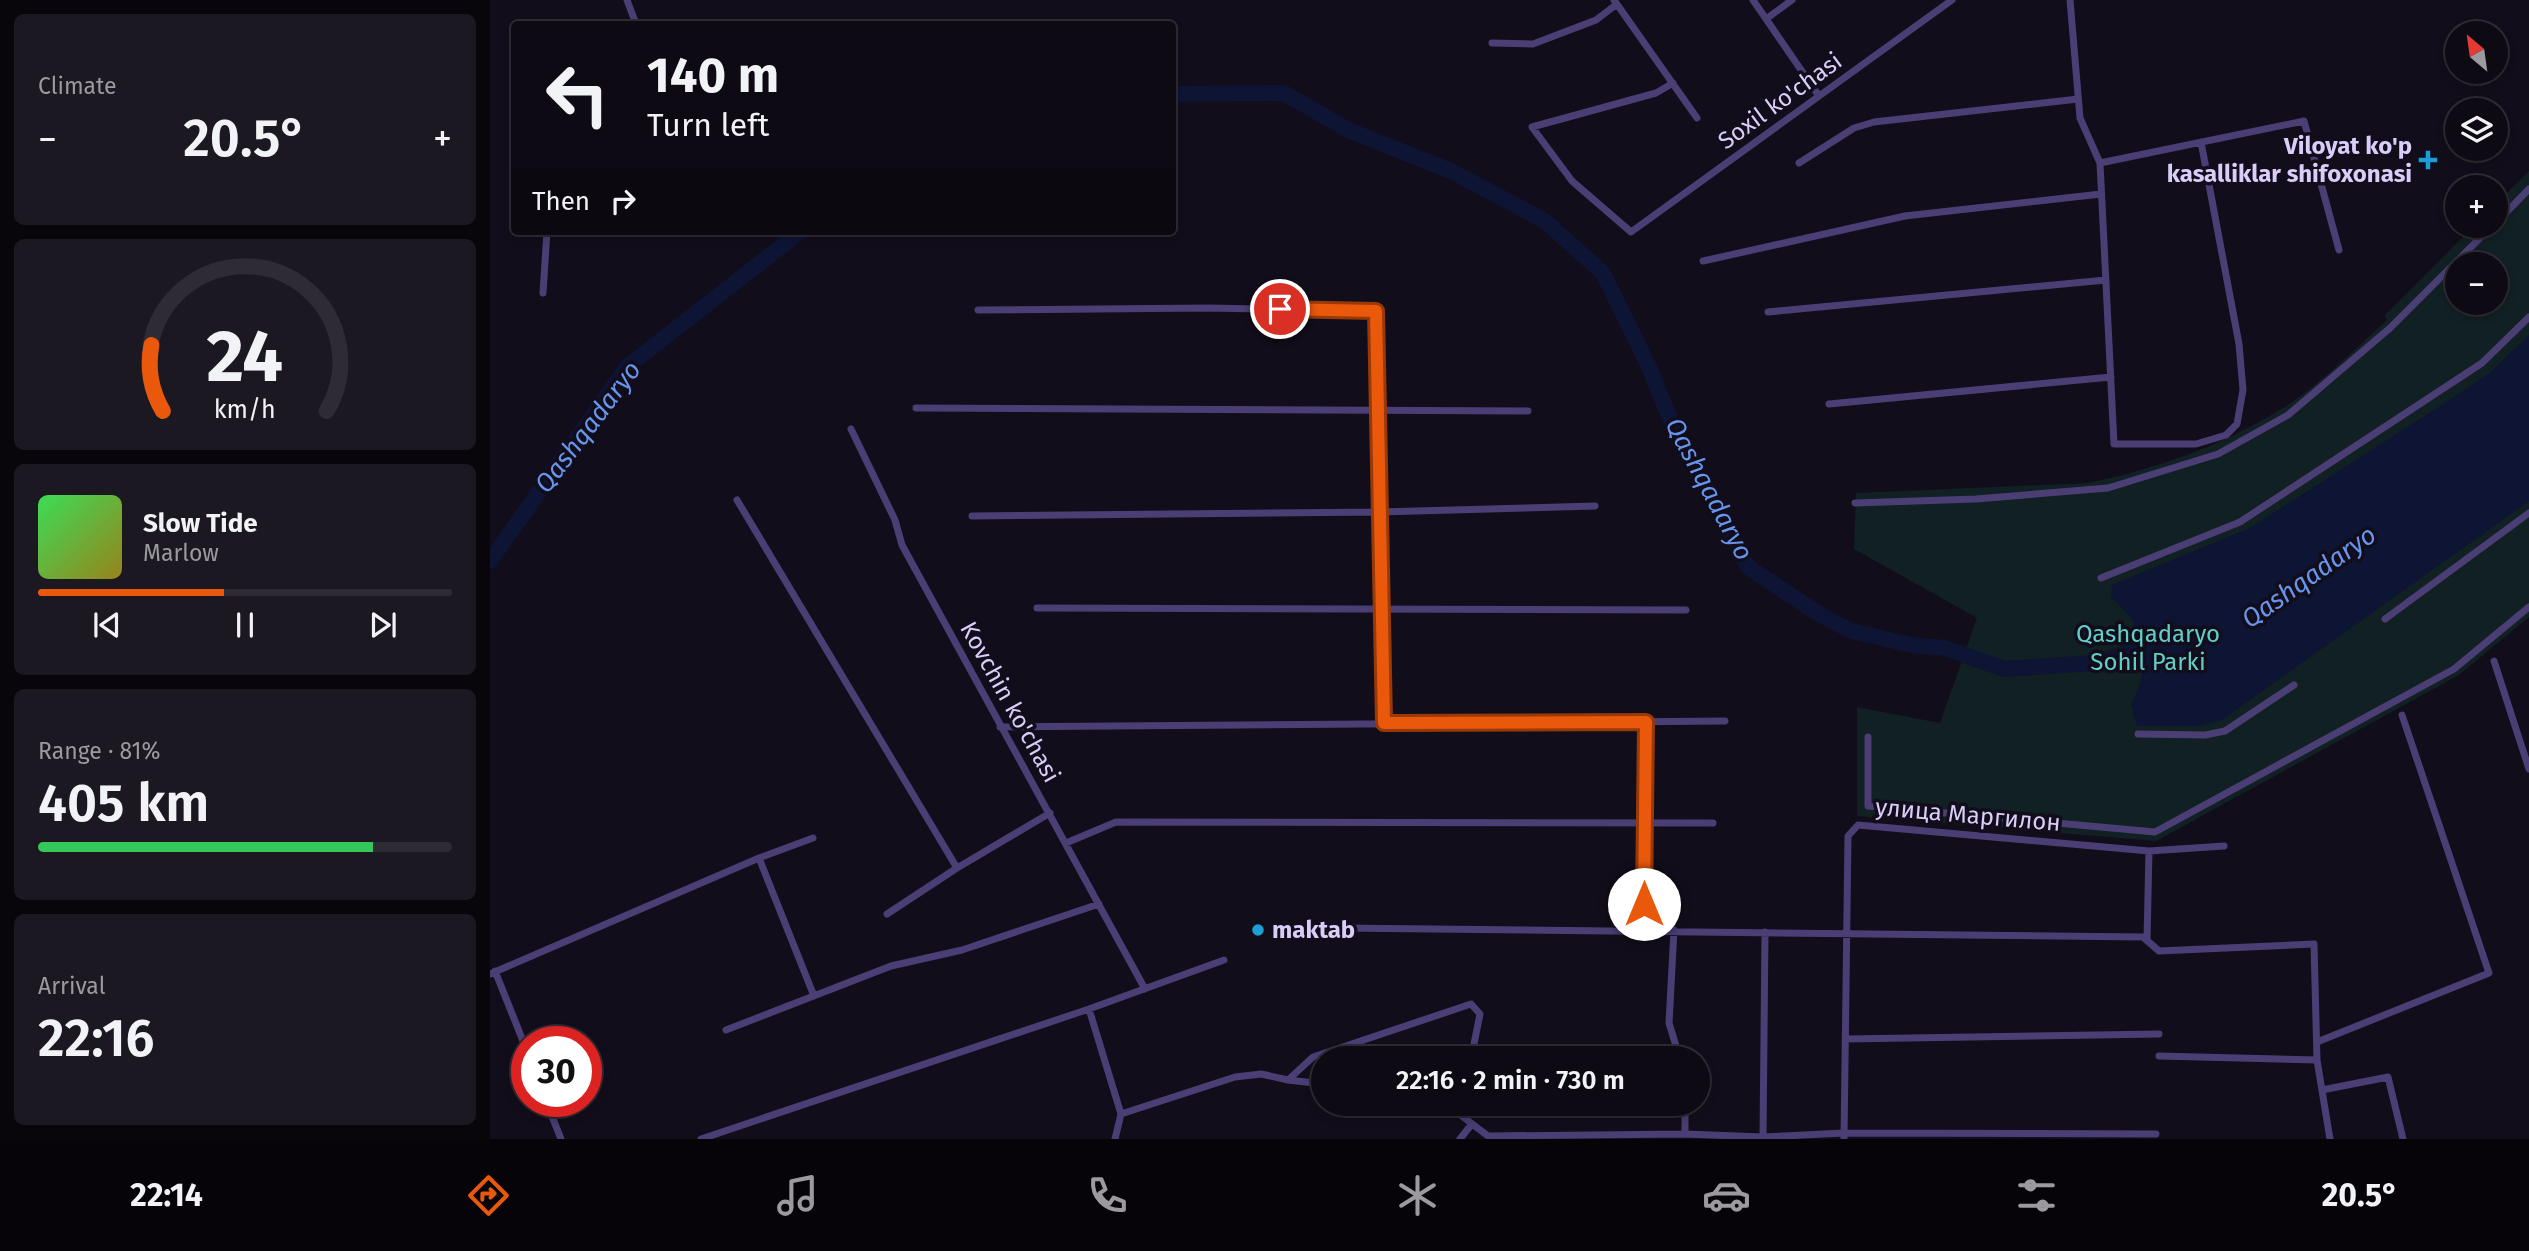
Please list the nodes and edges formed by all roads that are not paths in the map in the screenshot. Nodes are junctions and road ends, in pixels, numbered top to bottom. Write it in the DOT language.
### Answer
graph roads {
  1 [pos="627,0"];
  2 [pos="1753,0"];
  3 [pos="1792,0"];
  4 [pos="1952,0"];
  5 [pos="2070,0"];
  6 [pos="1616,2"];
  7 [pos="1766,19"];
  8 [pos="635,21"];
  9 [pos="1492,43"];
  10 [pos="1673,83"];
  11 [pos="1819,96"];
  12 [pos="2078,99"];
  13 [pos="1697,118"];
  14 [pos="2201,142"];
  15 [pos="1799,163"];
  16 [pos="2100,163"];
  17 [pos="2529,189"];
  18 [pos="2101,194"];
  19 [pos="2508,210"];
  20 [pos="547,235"];
  21 [pos="2480,238"];
  22 [pos="2339,250"];
  23 [pos="1703,261"];
  24 [pos="2106,281"];
  25 [pos="543,293"];
  26 [pos="978,310"];
  27 [pos="1768,312"];
  28 [pos="2529,317"];
  29 [pos="2111,377"];
  30 [pos="1829,404"];
  31 [pos="916,408"];
  32 [pos="1378,410"];
  33 [pos="1528,411"];
  34 [pos="851,429"];
  35 [pos="737,500"];
  36 [pos="1855,503"];
  37 [pos="1595,506"];
  38 [pos="1379,512"];
  39 [pos="2529,513"];
  40 [pos="972,516"];
  41 [pos="2101,578"];
  42 [pos="2529,607"];
  43 [pos="1037,608"];
  44 [pos="1381,610"];
  45 [pos="1686,610"];
  46 [pos="2385,619"];
  47 [pos="2494,661"];
  48 [pos="2294,685"];
  49 [pos="2402,715"];
  50 [pos="1725,721"];
  51 [pos="1646,722"];
  52 [pos="1384,723"];
  53 [pos="1000,727"];
  54 [pos="2138,734"];
  55 [pos="1868,737"];
  56 [pos="2529,769"];
  57 [pos="1050,813"];
  58 [pos="1713,823"];
  59 [pos="1645,825"];
  60 [pos="813,838"];
  61 [pos="1066,843"];
  62 [pos="2224,846"];
  63 [pos="2149,851"];
  64 [pos="759,858"];
  65 [pos="957,867"];
  66 [pos="1099,904"];
  67 [pos="887,914"];
  68 [pos="1339,928"];
  69 [pos="1644,930"];
  70 [pos="1674,930"];
  71 [pos="1765,932"];
  72 [pos="1847,934"];
  73 [pos="2147,940"];
  74 [pos="1224,960"];
  75 [pos="493,972"];
  76 [pos="1145,989"];
  77 [pos="814,996"];
  78 [pos="1089,1009"];
  79 [pos="516,1026"];
  80 [pos="726,1030"];
  81 [pos="2158,1034"];
  82 [pos="1846,1039"];
  83 [pos="2317,1042"];
  84 [pos="1346,1046"];
  85 [pos="1474,1046"];
  86 [pos="1677,1046"];
  87 [pos="2160,1056"];
  88 [pos="1311,1059"];
  89 [pos="2317,1060"];
  90 [pos="1288,1080"];
  91 [pos="1311,1083"];
  92 [pos="2322,1090"];
  93 [pos="1121,1114"];
  94 [pos="1465,1116"];
  95 [pos="1685,1116"];
  96 [pos="552,1117"];
  97 [pos="1471,1125"];
  98 [pos="1685,1134"];
  99 [pos="2156,1134"];
  100 [pos="1844,1136"];
  101 [pos="1962,1136"];
  102 [pos="1763,1138"];
  103 [pos="561,1139"];
  104 [pos="701,1139"];
  105 [pos="1115,1139"];
  106 [pos="1460,1139"];
  107 [pos="2330,1139"];
  108 [pos="2403,1139"];
  1 -- 8 [label="street"];
  2 -- 7 [label="street"];
  3 -- 7 [label="street"];
  4 -- 11 [label="street, Soxil ko'chasi"];
  5 -- 12 [label="street"];
  6 -- 9 [label="street"];
  6 -- 10 [label="street"];
  7 -- 11 [label="street"];
  10 -- 11 [label="street, Soxil ko'chasi"];
  10 -- 13 [label="street"];
  12 -- 15 [label="street"];
  12 -- 16 [label="street"];
  14 -- 16 [label="street"];
  14 -- 22 [label="street"];
  14 -- 29 [label="street"];
  16 -- 18 [label="street"];
  17 -- 19 [label="street"];
  18 -- 23 [label="street"];
  18 -- 24 [label="street"];
  20 -- 25 [label="street"];
  21 -- 36 [label="street"];
  24 -- 27 [label="street"];
  24 -- 29 [label="street"];
  26 -- 32 [label="street"];
  28 -- 41 [label="street"];
  29 -- 30 [label="street"];
  31 -- 32 [label="street"];
  32 -- 33 [label="street"];
  32 -- 38 [label="street"];
  34 -- 53 [label="street, Kovchin ko'chasi"];
  35 -- 65 [label="street"];
  37 -- 38 [label="street"];
  38 -- 40 [label="street"];
  38 -- 44 [label="street"];
  39 -- 46 [label="street"];
  42 -- 55 [label="street"];
  43 -- 44 [label="street"];
  44 -- 45 [label="street"];
  44 -- 52 [label="street"];
  47 -- 56 [label="street"];
  48 -- 54 [label="street"];
  49 -- 83 [label="street"];
  50 -- 51 [label="street"];
  51 -- 52 [label="street"];
  51 -- 59 [label="street"];
  52 -- 53 [label="street"];
  53 -- 57 [label="street, Kovchin ko'chasi"];
  57 -- 61 [label="street, Kovchin ko'chasi"];
  57 -- 65 [label="street"];
  58 -- 59 [label="street"];
  59 -- 61 [label="street"];
  59 -- 69 [label="street"];
  60 -- 64 [label="street"];
  61 -- 66 [label="street, Kovchin ko'chasi"];
  62 -- 63 [label="street, улица Маргилон"];
  63 -- 72 [label="street, улица Маргилон"];
  63 -- 73 [label="street"];
  64 -- 75 [label="street"];
  64 -- 77 [label="street"];
  65 -- 67 [label="street"];
  66 -- 76 [label="street, Kovchin ko'chasi"];
  66 -- 77 [label="street"];
  68 -- 69 [label="street"];
  69 -- 70 [label="street"];
  70 -- 71 [label="street"];
  70 -- 86 [label="street"];
  71 -- 72 [label="street"];
  71 -- 102 [label="street"];
  72 -- 73 [label="street"];
  72 -- 82 [label="street, улица Маргилон"];
  73 -- 83 [label="street"];
  74 -- 76 [label="street"];
  75 -- 79 [label="street"];
  76 -- 78 [label="street"];
  77 -- 80 [label="street"];
  78 -- 93 [label="street"];
  78 -- 104 [label="street"];
  81 -- 82 [label="street"];
  82 -- 100 [label="street, улица Маргилон"];
  83 -- 89 [label="street"];
  84 -- 85 [label="street"];
  87 -- 89 [label="street"];
  88 -- 90 [label="street"];
  89 -- 92 [label="street"];
  90 -- 91 [label="street"];
  90 -- 93 [label="street"];
  92 -- 107 [label="street"];
  92 -- 108 [label="street"];
  93 -- 105 [label="street"];
  94 -- 97 [label="street"];
  95 -- 98 [label="street"];
  96 -- 103 [label="street"];
  97 -- 98 [label="street"];
  97 -- 106 [label="street"];
  98 -- 102 [label="street"];
  99 -- 101 [label="street"];
  100 -- 101 [label="street"];
  100 -- 102 [label="street"];
}
